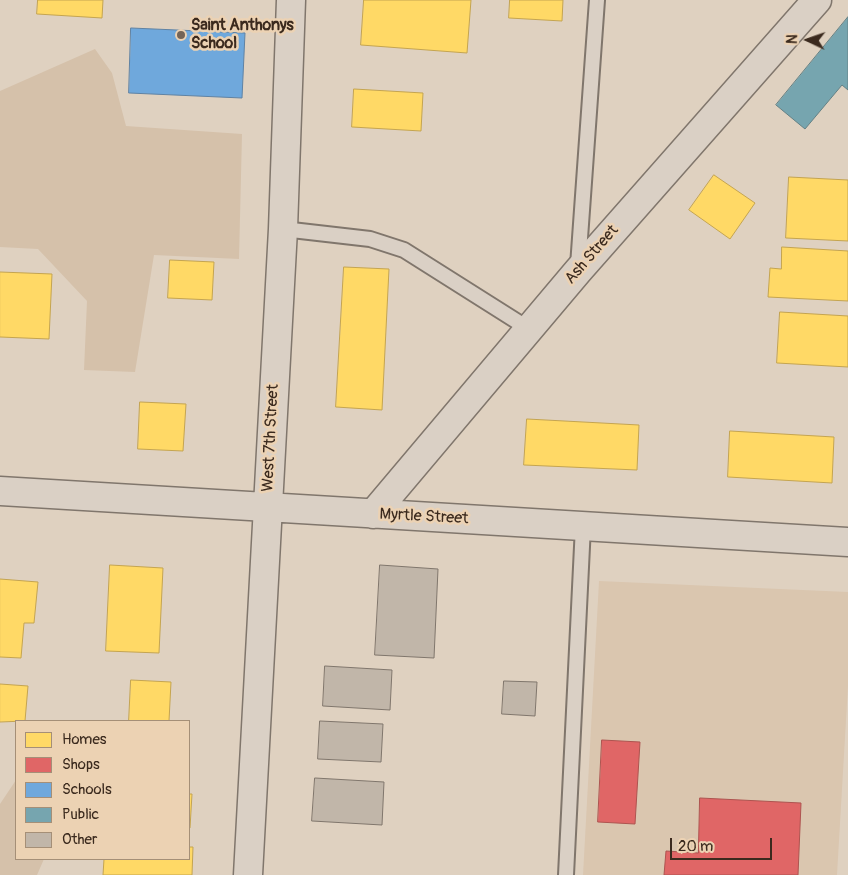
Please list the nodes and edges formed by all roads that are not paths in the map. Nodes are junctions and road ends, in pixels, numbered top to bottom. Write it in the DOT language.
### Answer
graph roads {
  1 [pos="291,0"];
  2 [pos="597,0"];
  3 [pos="816,0"];
  4 [pos="283,229"];
  5 [pos="578,271"];
  6 [pos="529,329"];
  7 [pos="0,491"];
  8 [pos="267,508"];
  9 [pos="372,514"];
  10 [pos="583,526"];
  11 [pos="848,542"];
  12 [pos="248,875"];
  13 [pos="566,875"];
  1 -- 4 [label="street, West 7th Street"];
  2 -- 5 [label="lane"];
  3 -- 5 [label="street, Ash Street"];
  4 -- 6 [label="lane"];
  4 -- 8 [label="street, West 7th Street"];
  5 -- 6 [label="street, Ash Street"];
  6 -- 9 [label="street, Ash Street"];
  7 -- 8 [label="street, Myrtle Street"];
  8 -- 9 [label="street, Myrtle Street"];
  8 -- 12 [label="street, West 7th Street"];
  9 -- 10 [label="street, Myrtle Street"];
  10 -- 11 [label="street, Myrtle Street"];
  10 -- 13 [label="lane"];
}
